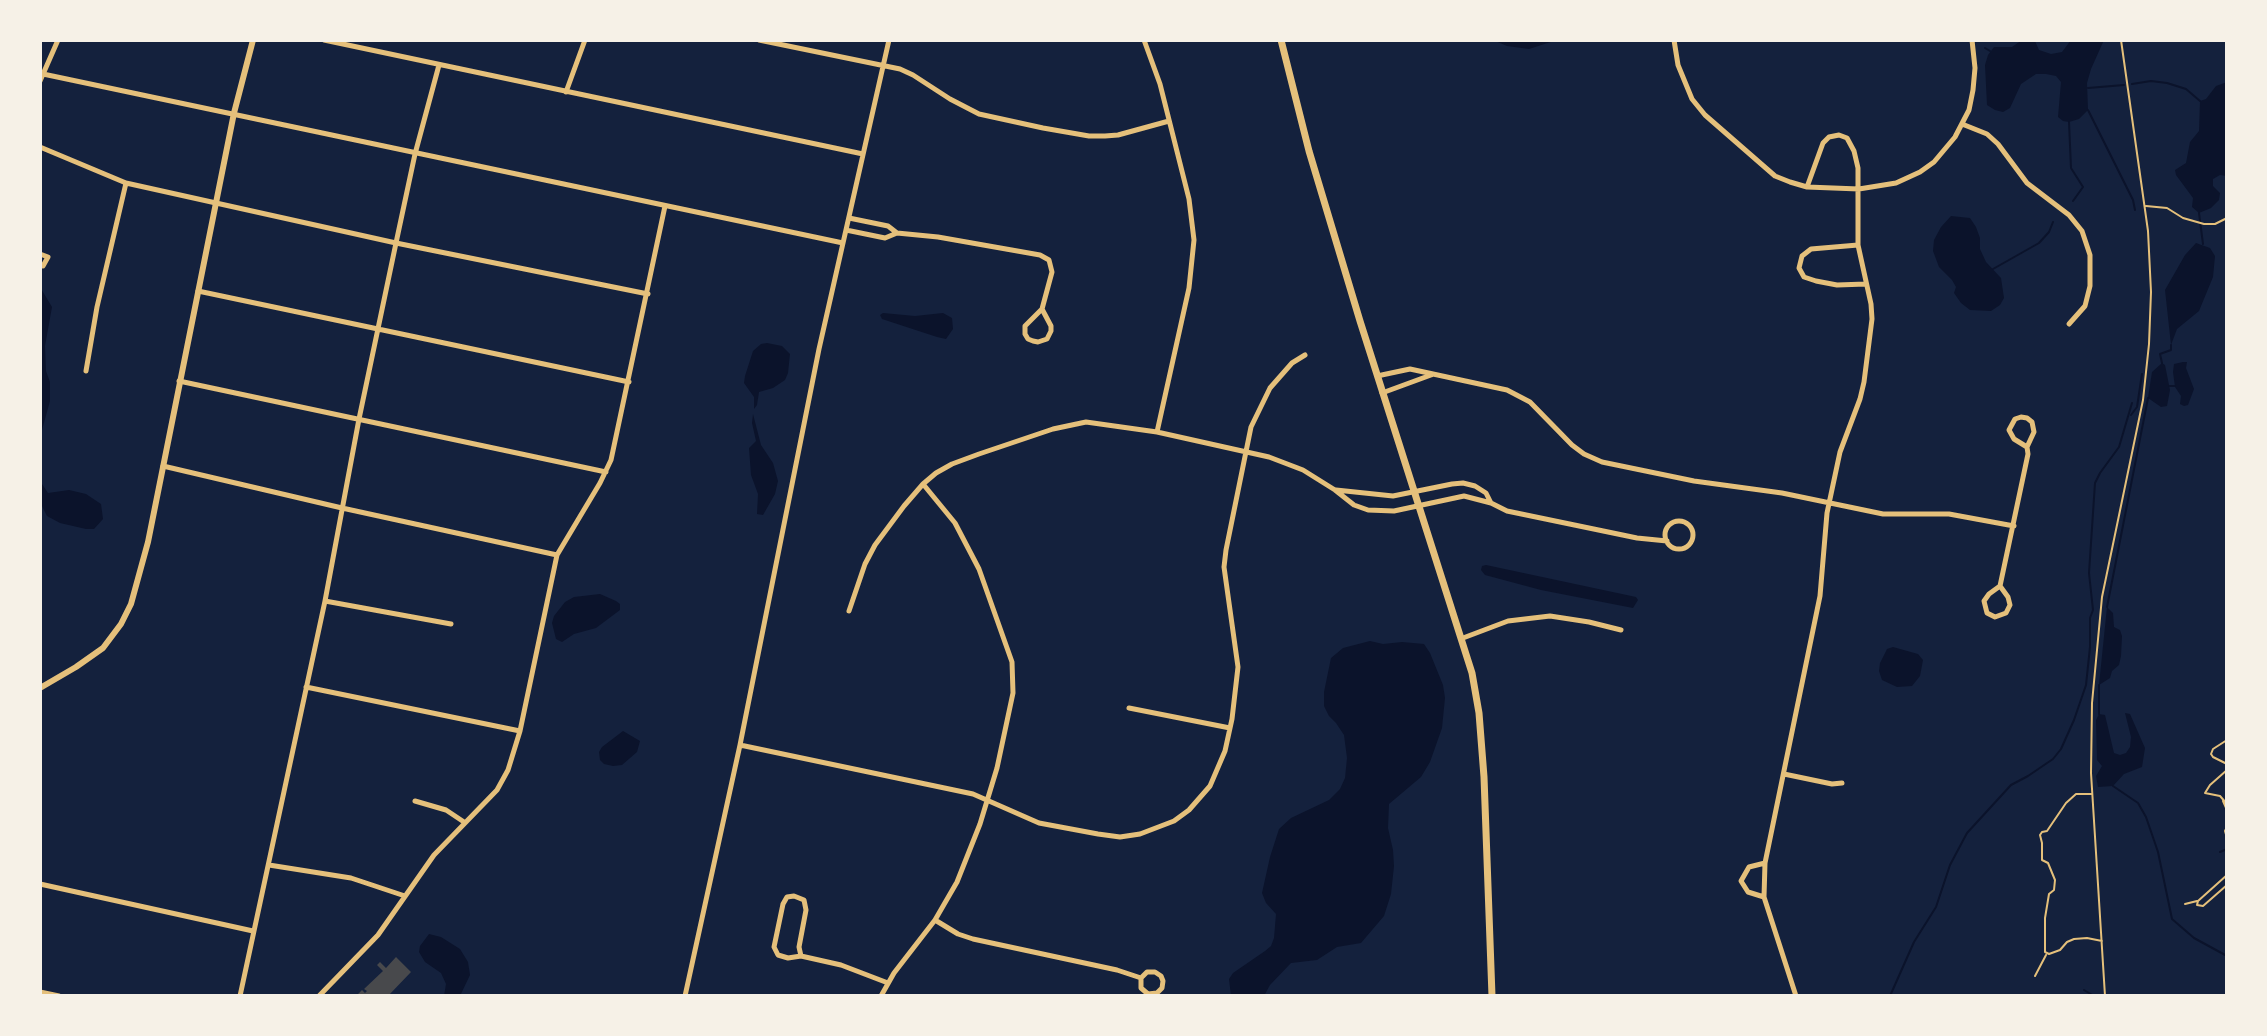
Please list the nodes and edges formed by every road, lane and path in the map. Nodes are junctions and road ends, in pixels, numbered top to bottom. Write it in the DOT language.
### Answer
graph roads {
  1 [pos="58,40"];
  2 [pos="253,40"];
  3 [pos="324,40"];
  4 [pos="585,40"];
  5 [pos="759,40"];
  6 [pos="889,40"];
  7 [pos="1144,40"];
  8 [pos="1281,40"];
  9 [pos="1674,40"];
  10 [pos="1972,40"];
  11 [pos="2121,40"];
  12 [pos="439,65"];
  13 [pos="883,66"];
  14 [pos="43,74"];
  15 [pos="40,81"];
  16 [pos="566,92"];
  17 [pos="234,113"];
  18 [pos="1169,121"];
  19 [pos="1962,124"];
  20 [pos="40,147"];
  21 [pos="415,154"];
  22 [pos="864,154"];
  23 [pos="126,183"];
  24 [pos="1807,187"];
  25 [pos="1859,189"];
  26 [pos="216,202"];
  27 [pos="665,206"];
  28 [pos="2145,207"];
  29 [pos="849,218"];
  30 [pos="2227,218"];
  31 [pos="846,230"];
  32 [pos="897,233"];
  33 [pos="396,243"];
  34 [pos="843,243"];
  35 [pos="1858,245"];
  36 [pos="40,254"];
  37 [pos="43,266"];
  38 [pos="1866,284"];
  39 [pos="198,291"];
  40 [pos="648,294"];
  41 [pos="1042,309"];
  42 [pos="2069,324"];
  43 [pos="378,330"];
  44 [pos="1305,355"];
  45 [pos="86,371"];
  46 [pos="1432,375"];
  47 [pos="1377,376"];
  48 [pos="179,381"];
  49 [pos="629,382"];
  50 [pos="1382,393"];
  51 [pos="359,419"];
  52 [pos="1157,432"];
  53 [pos="2027,447"];
  54 [pos="1245,452"];
  55 [pos="162,465"];
  56 [pos="606,472"];
  57 [pos="923,484"];
  58 [pos="1335,490"];
  59 [pos="1415,492"];
  60 [pos="1491,503"];
  61 [pos="1829,503"];
  62 [pos="1420,506"];
  63 [pos="342,508"];
  64 [pos="2014,526"];
  65 [pos="1667,541"];
  66 [pos="557,555"];
  67 [pos="2000,586"];
  68 [pos="325,601"];
  69 [pos="849,611"];
  70 [pos="451,624"];
  71 [pos="1621,630"];
  72 [pos="1463,638"];
  73 [pos="306,687"];
  74 [pos="40,688"];
  75 [pos="1129,708"];
  76 [pos="1230,728"];
  77 [pos="520,731"];
  78 [pos="2227,740"];
  79 [pos="740,745"];
  80 [pos="2227,764"];
  81 [pos="2227,770"];
  82 [pos="1784,774"];
  83 [pos="1842,783"];
  84 [pos="2092,794"];
  85 [pos="987,800"];
  86 [pos="2223,800"];
  87 [pos="415,801"];
  88 [pos="2227,804"];
  89 [pos="2227,810"];
  90 [pos="464,822"];
  91 [pos="2227,827"];
  92 [pos="2227,838"];
  93 [pos="1765,863"];
  94 [pos="269,865"];
  95 [pos="2227,875"];
  96 [pos="40,884"];
  97 [pos="2227,885"];
  98 [pos="405,896"];
  99 [pos="1764,897"];
  100 [pos="2198,901"];
  101 [pos="2185,904"];
  102 [pos="935,920"];
  103 [pos="253,931"];
  104 [pos="2102,941"];
  105 [pos="2046,954"];
  106 [pos="801,956"];
  107 [pos="2035,976"];
  108 [pos="1141,978"];
  109 [pos="888,983"];
  110 [pos="40,992"];
  111 [pos="2104,995"];
  112 [pos="59,996"];
  113 [pos="240,996"];
  114 [pos="319,996"];
  115 [pos="685,996"];
  116 [pos="881,996"];
  117 [pos="1492,996"];
  118 [pos="1796,996"];
  1 -- 14 [label="street"];
  2 -- 17 [label="street"];
  3 -- 12 [label="street"];
  4 -- 16 [label="street"];
  5 -- 13 [label="street"];
  6 -- 13 [label="street"];
  7 -- 18 [label="street"];
  8 -- 47 [label="main road"];
  9 -- 24 [label="street"];
  10 -- 19 [label="street"];
  11 -- 28 [label="path"];
  12 -- 16 [label="street"];
  12 -- 21 [label="street"];
  13 -- 18 [label="street"];
  13 -- 22 [label="street"];
  14 -- 15 [label="street"];
  14 -- 17 [label="street"];
  16 -- 22 [label="street"];
  17 -- 21 [label="street"];
  17 -- 26 [label="street"];
  18 -- 52 [label="street"];
  19 -- 25 [label="street"];
  19 -- 42 [label="street"];
  20 -- 23 [label="street"];
  21 -- 27 [label="street"];
  21 -- 33 [label="street"];
  22 -- 29 [label="street"];
  23 -- 26 [label="street"];
  23 -- 45 [label="street"];
  24 -- 25 [label="street"];
  24 -- 25 [label="street"];
  25 -- 35 [label="street"];
  26 -- 33 [label="street"];
  26 -- 39 [label="street"];
  27 -- 34 [label="street"];
  27 -- 40 [label="street"];
  28 -- 30 [label="path"];
  28 -- 84 [label="path"];
  29 -- 31 [label="street"];
  29 -- 32 [label="street"];
  31 -- 32 [label="street"];
  31 -- 34 [label="street"];
  32 -- 41 [label="street"];
  33 -- 40 [label="street"];
  33 -- 43 [label="street"];
  34 -- 79 [label="street"];
  35 -- 38 [label="street"];
  35 -- 38 [label="street"];
  36 -- 37 [label="street"];
  38 -- 61 [label="street"];
  39 -- 43 [label="street"];
  39 -- 48 [label="street"];
  40 -- 49 [label="street"];
  41 -- 41 [label="street"];
  43 -- 49 [label="street"];
  43 -- 51 [label="street"];
  44 -- 54 [label="street"];
  46 -- 47 [label="street"];
  46 -- 50 [label="street"];
  46 -- 61 [label="street"];
  47 -- 50 [label="main road"];
  48 -- 51 [label="street"];
  48 -- 55 [label="street"];
  49 -- 56 [label="street"];
  50 -- 59 [label="main road"];
  51 -- 56 [label="street"];
  51 -- 63 [label="street"];
  52 -- 54 [label="street"];
  52 -- 57 [label="street"];
  53 -- 53 [label="street"];
  53 -- 64 [label="street"];
  54 -- 58 [label="street"];
  54 -- 76 [label="street"];
  55 -- 63 [label="street"];
  55 -- 74 [label="street"];
  56 -- 66 [label="street"];
  57 -- 69 [label="street"];
  57 -- 85 [label="street"];
  58 -- 59 [label="street"];
  58 -- 62 [label="street"];
  59 -- 60 [label="street"];
  59 -- 62 [label="main road"];
  60 -- 62 [label="street"];
  60 -- 65 [label="street"];
  61 -- 64 [label="street"];
  61 -- 82 [label="street"];
  62 -- 72 [label="main road"];
  63 -- 66 [label="street"];
  63 -- 68 [label="street"];
  64 -- 67 [label="street"];
  65 -- 65 [label="street"];
  66 -- 77 [label="street"];
  67 -- 67 [label="street"];
  68 -- 70 [label="street"];
  68 -- 73 [label="street"];
  71 -- 72 [label="street"];
  72 -- 117 [label="main road"];
  73 -- 77 [label="street"];
  73 -- 94 [label="street"];
  75 -- 76 [label="street"];
  76 -- 85 [label="street"];
  77 -- 90 [label="street"];
  78 -- 80 [label="path"];
  79 -- 85 [label="street"];
  79 -- 115 [label="street"];
  81 -- 86 [label="path"];
  82 -- 83 [label="street"];
  82 -- 93 [label="street"];
  84 -- 104 [label="path"];
  84 -- 105 [label="path"];
  85 -- 102 [label="street"];
  86 -- 88 [label="path"];
  86 -- 89 [label="path"];
  87 -- 90 [label="street"];
  90 -- 98 [label="street"];
  91 -- 92 [label="path"];
  93 -- 99 [label="street"];
  93 -- 99 [label="street"];
  94 -- 98 [label="street"];
  94 -- 103 [label="street"];
  95 -- 100 [label="path"];
  96 -- 103 [label="street"];
  97 -- 100 [label="path"];
  98 -- 114 [label="street"];
  99 -- 118 [label="street"];
  100 -- 101 [label="path"];
  102 -- 108 [label="street"];
  102 -- 109 [label="street"];
  103 -- 113 [label="street"];
  104 -- 105 [label="path"];
  104 -- 111 [label="path"];
  105 -- 107 [label="path"];
  106 -- 106 [label="street"];
  106 -- 109 [label="street"];
  108 -- 108 [label="street"];
  109 -- 116 [label="street"];
  110 -- 112 [label="street"];
}
